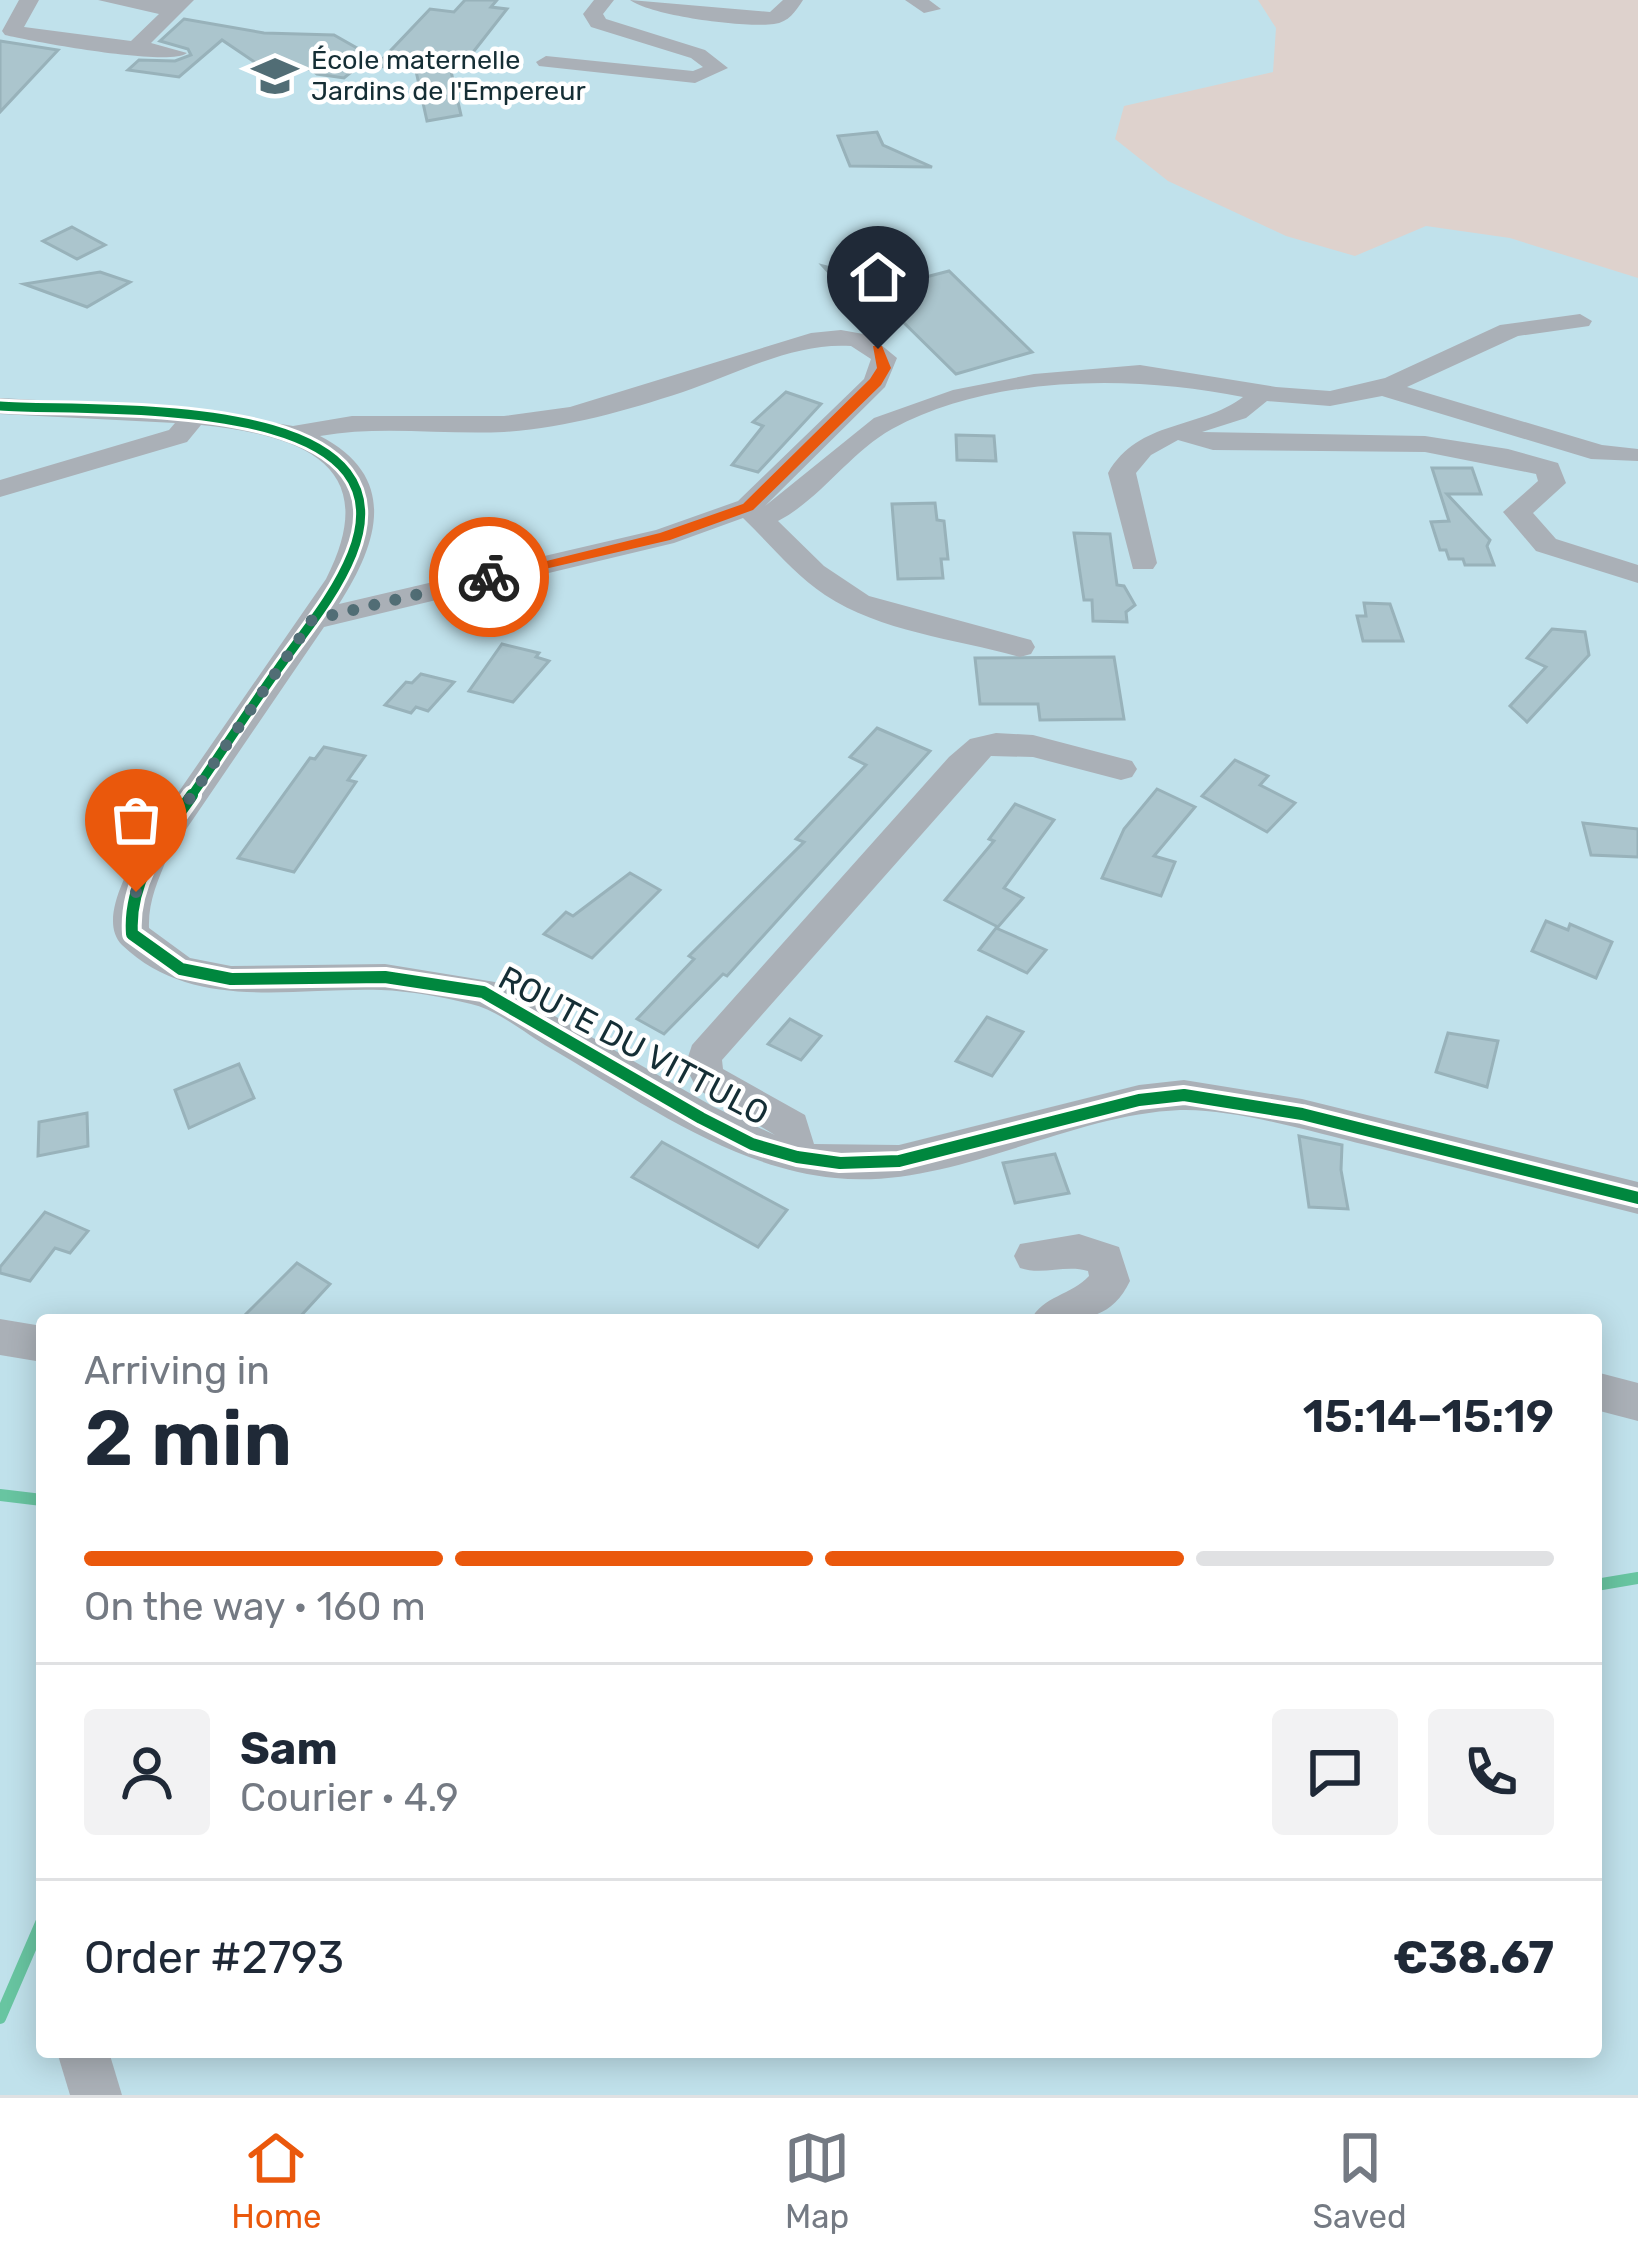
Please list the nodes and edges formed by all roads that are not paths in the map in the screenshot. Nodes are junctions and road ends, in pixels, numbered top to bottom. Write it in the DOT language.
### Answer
graph roads {
  1 [pos="29,0"];
  2 [pos="108,0"];
  3 [pos="604,0"];
  4 [pos="640,0"];
  5 [pos="794,0"];
  6 [pos="178,5"];
  7 [pos="134,49"];
  8 [pos="177,53"];
  9 [pos="546,62"];
  10 [pos="1580,321"];
  11 [pos="1382,388"];
  12 [pos="1260,393"];
  13 [pos="0,406"];
  14 [pos="193,418"];
  15 [pos="1188,428"];
  16 [pos="294,434"];
  17 [pos="1629,455"];
  18 [pos="0,488"];
  19 [pos="754,513"];
  20 [pos="1143,563"];
  21 [pos="1638,574"];
  22 [pos="312,620"];
  23 [pos="1020,647"];
  24 [pos="1121,769"];
  25 [pos="797,1156"];
  26 [pos="1638,1198"];
  27 [pos="1034,1256"];
  28 [pos="1063,1314"];
  29 [pos="0,1337"];
  30 [pos="36,1343"];
  31 [pos="1602,1393"];
  32 [pos="1638,1402"];
  33 [pos="85,2058"];
  34 [pos="96,2095"];
  1 -- 7 [label="street"];
  2 -- 6 [label="street"];
  3 -- 9 [label="street"];
  4 -- 5 [label="street"];
  6 -- 7 [label="street"];
  7 -- 8 [label="street"];
  10 -- 11 [label="street"];
  11 -- 12 [label="street"];
  11 -- 17 [label="street"];
  12 -- 15 [label="street"];
  12 -- 19 [label="street"];
  13 -- 14 [label="street, ROUTE DU VITTULO"];
  14 -- 16 [label="street, ROUTE DU VITTULO"];
  14 -- 18 [label="street"];
  15 -- 20 [label="street"];
  15 -- 21 [label="street"];
  16 -- 19 [label="street"];
  16 -- 22 [label="street, ROUTE DU VITTULO"];
  19 -- 22 [label="street"];
  19 -- 23 [label="street"];
  22 -- 25 [label="street, ROUTE DU VITTULO"];
  24 -- 25 [label="street"];
  25 -- 26 [label="street, ROUTE DU VITTULO"];
  27 -- 28 [label="street"];
  29 -- 30 [label="street"];
  31 -- 32 [label="street"];
  33 -- 34 [label="street"];
}
